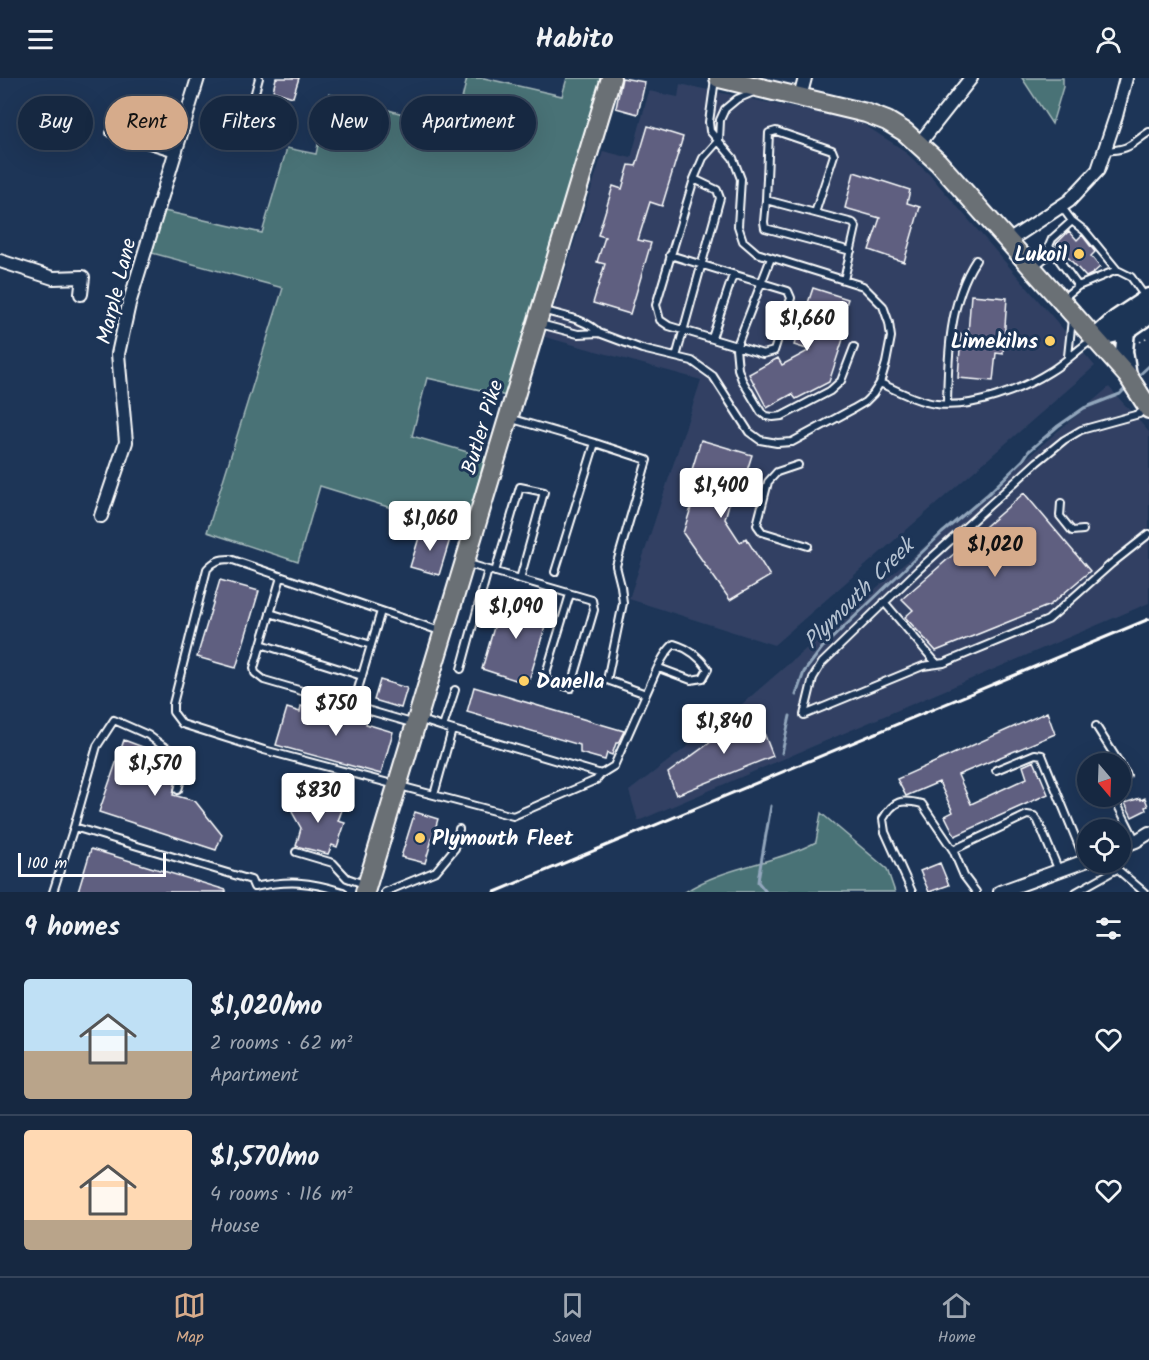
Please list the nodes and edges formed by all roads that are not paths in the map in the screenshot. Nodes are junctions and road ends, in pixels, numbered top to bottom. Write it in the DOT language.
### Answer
graph roads {
  1 [pos="198,78"];
  2 [pos="259,78"];
  3 [pos="611,78"];
  4 [pos="717,78"];
  5 [pos="805,78"];
  6 [pos="971,78"];
  7 [pos="1126,78"];
  8 [pos="761,88"];
  9 [pos="254,96"];
  10 [pos="800,97"];
  11 [pos="1149,132"];
  12 [pos="719,140"];
  13 [pos="920,144"];
  14 [pos="165,150"];
  15 [pos="1105,151"];
  16 [pos="175,153"];
  17 [pos="694,179"];
  18 [pos="766,200"];
  19 [pos="1061,206"];
  20 [pos="815,213"];
  21 [pos="1072,221"];
  22 [pos="1007,242"];
  23 [pos="851,251"];
  24 [pos="1052,252"];
  25 [pos="670,255"];
  26 [pos="771,258"];
  27 [pos="976,260"];
  28 [pos="0,261"];
  29 [pos="701,265"];
  30 [pos="1032,269"];
  31 [pos="1117,270"];
  32 [pos="733,274"];
  33 [pos="844,280"];
  34 [pos="762,284"];
  35 [pos="1078,286"];
  36 [pos="81,294"];
  37 [pos="1148,304"];
  38 [pos="1067,307"];
  39 [pos="539,317"];
  40 [pos="683,330"];
  41 [pos="599,333"];
  42 [pos="1130,337"];
  43 [pos="712,338"];
  44 [pos="1095,338"];
  45 [pos="736,348"];
  46 [pos="854,348"];
  47 [pos="676,357"];
  48 [pos="1068,357"];
  49 [pos="880,383"];
  50 [pos="1142,394"];
  51 [pos="947,404"];
  52 [pos="508,418"];
  53 [pos="595,443"];
  54 [pos="798,465"];
  55 [pos="1061,503"];
  56 [pos="101,516"];
  57 [pos="1083,530"];
  58 [pos="1149,534"];
  59 [pos="808,546"];
  60 [pos="465,563"];
  61 [pos="492,571"];
  62 [pos="555,572"];
  63 [pos="281,577"];
  64 [pos="520,579"];
  65 [pos="570,594"];
  66 [pos="884,602"];
  67 [pos="381,611"];
  68 [pos="270,613"];
  69 [pos="444,632"];
  70 [pos="261,644"];
  71 [pos="371,645"];
  72 [pos="937,664"];
  73 [pos="659,668"];
  74 [pos="461,669"];
  75 [pos="362,676"];
  76 [pos="455,690"];
  77 [pos="646,694"];
  78 [pos="353,706"];
  79 [pos="417,721"];
  80 [pos="1096,726"];
  81 [pos="443,727"];
  82 [pos="452,730"];
  83 [pos="1113,753"];
  84 [pos="996,770"];
  85 [pos="601,774"];
  86 [pos="397,785"];
  87 [pos="178,790"];
  88 [pos="434,795"];
  89 [pos="1119,807"];
  90 [pos="74,827"];
  91 [pos="459,829"];
  92 [pos="1149,833"];
  93 [pos="1077,839"];
  94 [pos="1136,841"];
  95 [pos="1131,843"];
  96 [pos="953,850"];
  97 [pos="296,852"];
  98 [pos="1077,864"];
  99 [pos="1059,871"];
  100 [pos="1105,873"];
  101 [pos="1124,873"];
  102 [pos="1149,887"];
  103 [pos="366,889"];
  104 [pos="254,890"];
  105 [pos="54,892"];
  106 [pos="343,892"];
  107 [pos="384,892"];
  108 [pos="912,892"];
  109 [pos="976,892"];
  110 [pos="1000,892"];
  111 [pos="1076,892"];
  112 [pos="1144,892"];
  1 -- 16 [label="street, Marple Lane"];
  2 -- 9 [label="lane"];
  3 -- 39 [label="main road, Butler Pike"];
  4 -- 8 [label="main road"];
  4 -- 12 [label="lane"];
  5 -- 10 [label="street"];
  6 -- 13 [label="street"];
  7 -- 15 [label="street"];
  8 -- 10 [label="main road"];
  8 -- 12 [label="lane"];
  10 -- 13 [label="main road"];
  11 -- 15 [label="lane"];
  12 -- 17 [label="lane"];
  12 -- 26 [label="lane"];
  13 -- 22 [label="main road"];
  14 -- 16 [label="lane"];
  15 -- 19 [label="street"];
  16 -- 56 [label="street, Marple Lane"];
  17 -- 25 [label="lane"];
  17 -- 29 [label="lane"];
  18 -- 20 [label="lane"];
  18 -- 20 [label="lane"];
  18 -- 23 [label="lane"];
  19 -- 21 [label="lane"];
  19 -- 22 [label="street"];
  20 -- 23 [label="lane"];
  21 -- 24 [label="lane"];
  21 -- 31 [label="lane"];
  22 -- 30 [label="main road"];
  23 -- 33 [label="lane"];
  24 -- 30 [label="lane"];
  24 -- 35 [label="lane"];
  25 -- 29 [label="lane"];
  25 -- 40 [label="lane"];
  26 -- 33 [label="lane"];
  26 -- 34 [label="lane"];
  27 -- 51 [label="lane"];
  28 -- 36 [label="street"];
  29 -- 32 [label="lane"];
  29 -- 40 [label="lane"];
  30 -- 38 [label="main road"];
  31 -- 35 [label="lane"];
  31 -- 37 [label="lane"];
  32 -- 34 [label="lane"];
  32 -- 43 [label="lane"];
  33 -- 49 [label="lane"];
  34 -- 45 [label="lane"];
  34 -- 45 [label="lane"];
  35 -- 38 [label="lane"];
  37 -- 42 [label="main road"];
  37 -- 44 [label="main road"];
  38 -- 44 [label="main road"];
  38 -- 48 [label="lane"];
  39 -- 41 [label="lane"];
  39 -- 41 [label="lane"];
  39 -- 52 [label="main road, Butler Pike"];
  40 -- 43 [label="lane"];
  40 -- 47 [label="lane"];
  41 -- 47 [label="lane"];
  42 -- 44 [label="main road"];
  42 -- 50 [label="main road"];
  43 -- 45 [label="lane"];
  44 -- 48 [label="lane"];
  44 -- 50 [label="main road"];
  45 -- 46 [label="lane"];
  47 -- 49 [label="lane"];
  48 -- 51 [label="lane"];
  49 -- 51 [label="lane"];
  50 -- 66 [label="lane"];
  52 -- 53 [label="lane"];
  52 -- 60 [label="main road, Butler Pike"];
  53 -- 62 [label="lane"];
  53 -- 77 [label="lane"];
  54 -- 59 [label="lane"];
  55 -- 57 [label="lane"];
  58 -- 72 [label="lane"];
  60 -- 61 [label="lane"];
  60 -- 69 [label="main road, Butler Pike"];
  61 -- 64 [label="lane"];
  61 -- 64 [label="lane"];
  61 -- 74 [label="lane"];
  63 -- 67 [label="lane"];
  63 -- 68 [label="lane"];
  63 -- 86 [label="lane"];
  64 -- 65 [label="lane"];
  65 -- 65 [label="lane"];
  66 -- 72 [label="lane"];
  66 -- 72 [label="lane"];
  67 -- 69 [label="lane"];
  67 -- 71 [label="lane"];
  68 -- 70 [label="lane"];
  68 -- 71 [label="lane"];
  69 -- 79 [label="main road, Butler Pike"];
  70 -- 75 [label="lane"];
  70 -- 78 [label="lane"];
  71 -- 75 [label="lane"];
  73 -- 73 [label="lane"];
  73 -- 77 [label="lane"];
  75 -- 78 [label="lane"];
  76 -- 81 [label="lane"];
  77 -- 85 [label="lane"];
  78 -- 79 [label="lane"];
  79 -- 81 [label="lane"];
  79 -- 86 [label="main road, Butler Pike"];
  80 -- 83 [label="lane"];
  81 -- 82 [label="lane"];
  82 -- 85 [label="lane"];
  82 -- 88 [label="lane"];
  84 -- 93 [label="lane"];
  85 -- 88 [label="lane"];
  86 -- 88 [label="lane"];
  86 -- 103 [label="main road, Butler Pike"];
  87 -- 90 [label="lane"];
  89 -- 94 [label="lane"];
  90 -- 104 [label="lane"];
  90 -- 105 [label="lane"];
  91 -- 107 [label="lane"];
  92 -- 94 [label="street"];
  94 -- 95 [label="street"];
  96 -- 99 [label="lane"];
  96 -- 108 [label="lane"];
  96 -- 109 [label="lane"];
  97 -- 103 [label="lane"];
  98 -- 99 [label="street"];
  99 -- 110 [label="street"];
  100 -- 111 [label="lane"];
  101 -- 112 [label="lane"];
  102 -- 112 [label="lane"];
  104 -- 106 [label="lane"];
}
